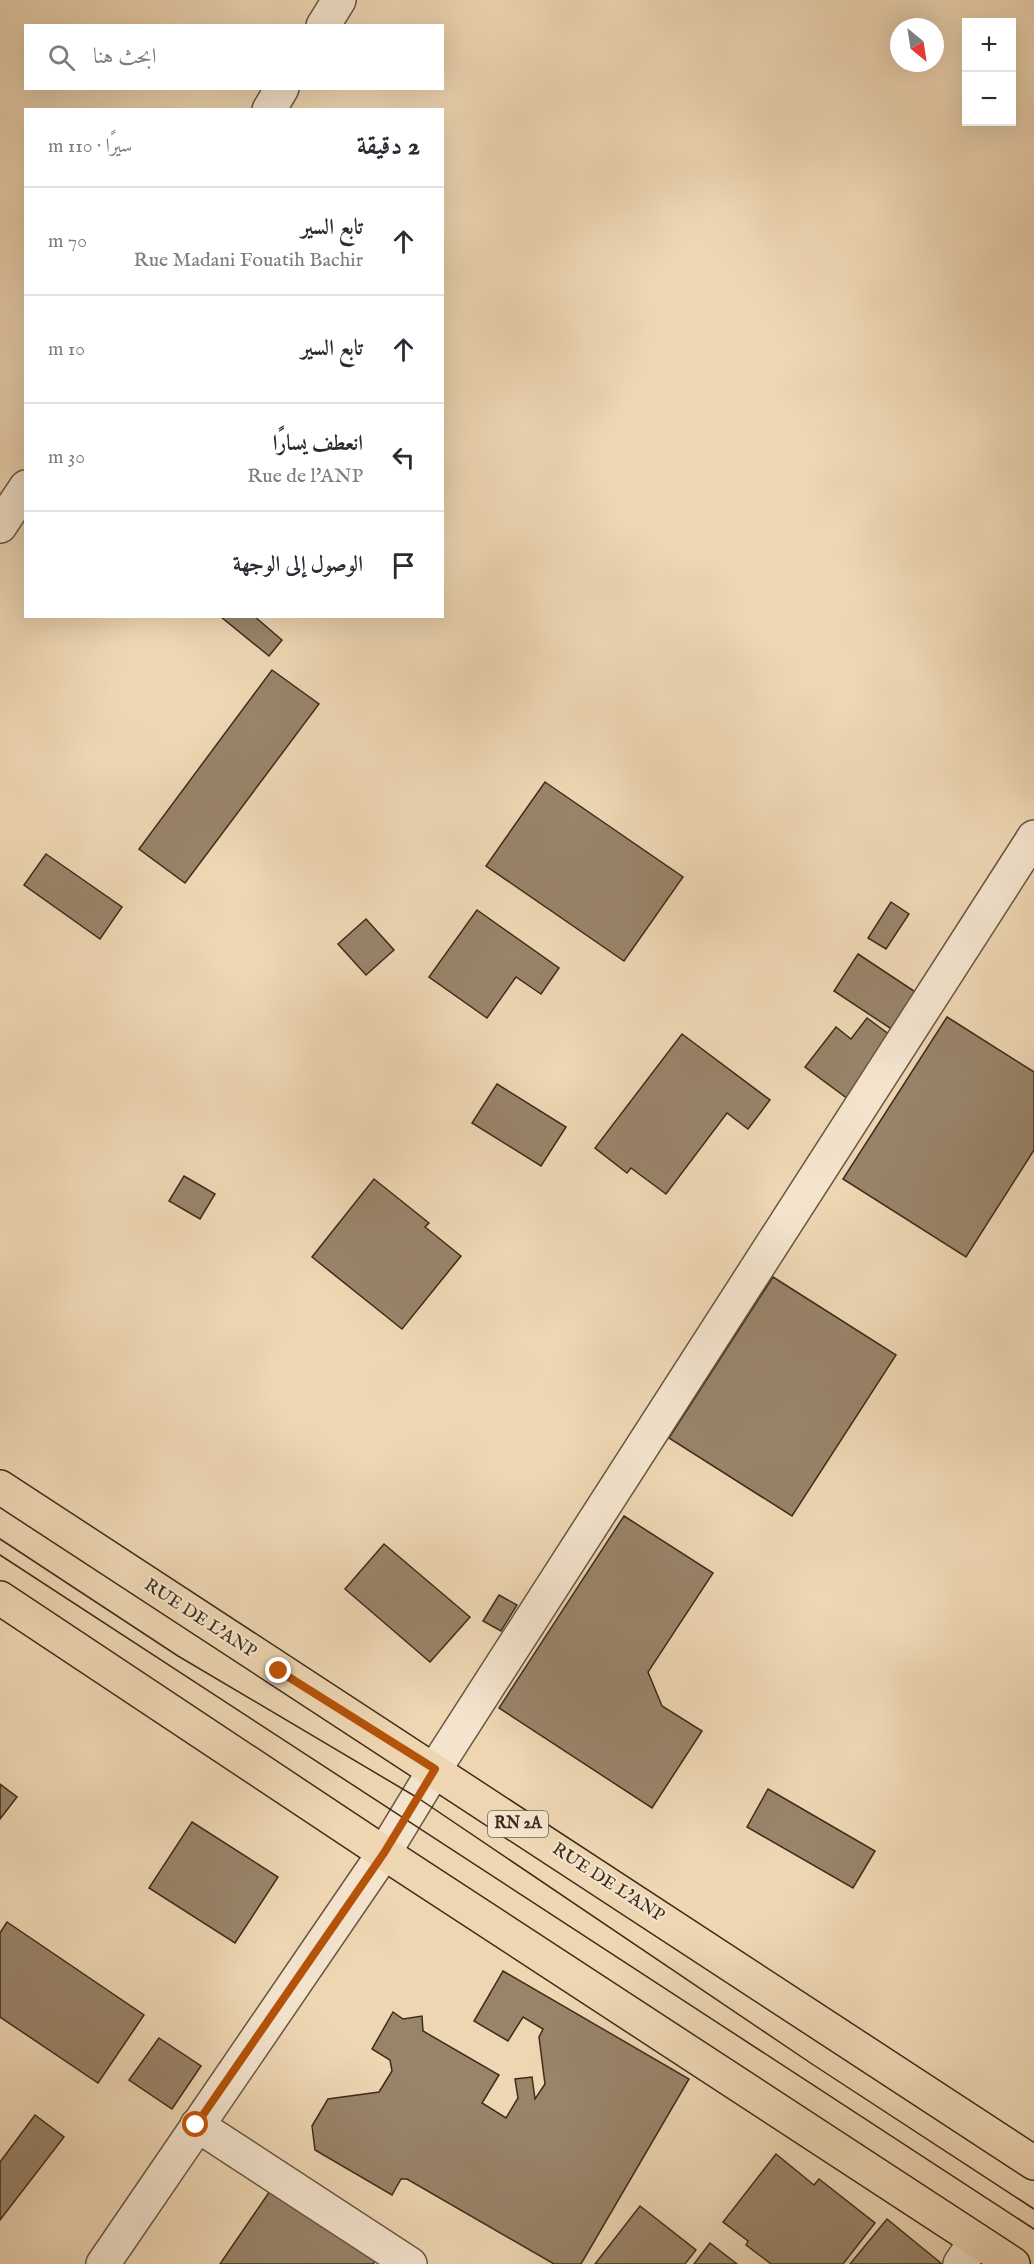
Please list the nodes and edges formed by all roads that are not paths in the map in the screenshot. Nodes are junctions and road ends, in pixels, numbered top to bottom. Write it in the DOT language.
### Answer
graph roads {
  1 [pos="339,0"];
  2 [pos="324,24"];
  3 [pos="281,90"];
  4 [pos="270,108"];
  5 [pos="1034,837"];
  6 [pos="0,1487"];
  7 [pos="0,1598"];
  8 [pos="435,1769"];
  9 [pos="384,1853"];
  10 [pos="196,2125"];
  11 [pos="1034,2163"];
  12 [pos="968,2252"];
  13 [pos="103,2264"];
  14 [pos="410,2264"];
  15 [pos="1013,2264"];
  1 -- 2 [label="street"];
  3 -- 4 [label="street"];
  5 -- 8 [label="street"];
  6 -- 8 [label="main road, RUE DE L'ANP / RN 2A"];
  7 -- 9 [label="main road"];
  8 -- 9 [label="street"];
  8 -- 11 [label="main road, RUE DE L'ANP / RN 2A"];
  9 -- 10 [label="street"];
  9 -- 12 [label="main road"];
  10 -- 13 [label="street"];
  10 -- 14 [label="street"];
  12 -- 15 [label="main road"];
}
